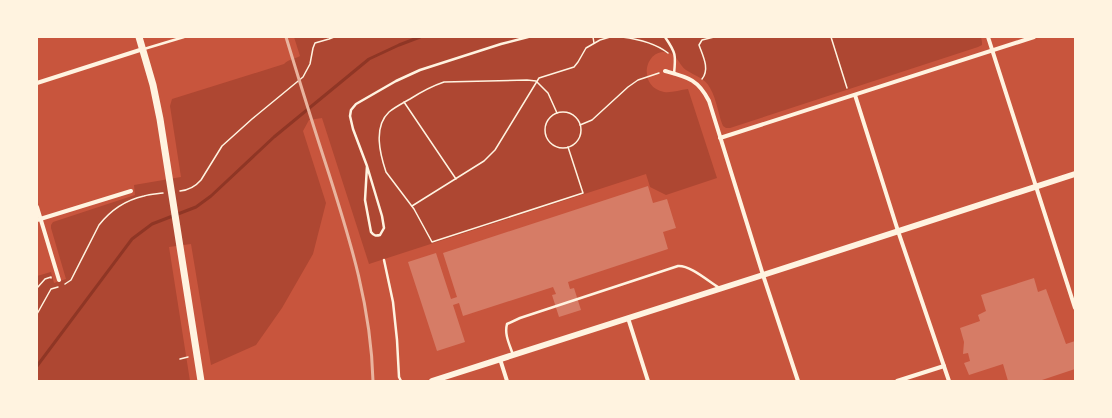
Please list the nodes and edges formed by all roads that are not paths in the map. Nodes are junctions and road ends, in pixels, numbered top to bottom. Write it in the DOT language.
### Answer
graph roads {
  1 [pos="139,37"];
  2 [pos="184,37"];
  3 [pos="528,37"];
  4 [pos="666,37"];
  5 [pos="988,37"];
  6 [pos="1034,37"];
  7 [pos="143,49"];
  8 [pos="992,50"];
  9 [pos="665,72"];
  10 [pos="674,74"];
  11 [pos="37,83"];
  12 [pos="855,95"];
  13 [pos="720,138"];
  14 [pos="367,166"];
  15 [pos="1075,174"];
  16 [pos="1036,186"];
  17 [pos="131,191"];
  18 [pos="37,207"];
  19 [pos="39,220"];
  20 [pos="898,231"];
  21 [pos="384,260"];
  22 [pos="763,275"];
  23 [pos="59,280"];
  24 [pos="720,289"];
  25 [pos="1075,308"];
  26 [pos="628,318"];
  27 [pos="513,355"];
  28 [pos="500,359"];
  29 [pos="944,366"];
  30 [pos="202,381"];
  31 [pos="400,381"];
  32 [pos="432,381"];
  33 [pos="507,381"];
  34 [pos="648,381"];
  35 [pos="798,381"];
  36 [pos="897,381"];
  37 [pos="949,381"];
  1 -- 7 [label="main road"];
  2 -- 7 [label="lane"];
  3 -- 14 [label="lane"];
  4 -- 10 [label="lane"];
  5 -- 8 [label="street"];
  6 -- 8 [label="street"];
  7 -- 11 [label="street"];
  7 -- 30 [label="main road"];
  8 -- 12 [label="street"];
  8 -- 16 [label="street"];
  9 -- 10 [label="street"];
  10 -- 13 [label="street"];
  12 -- 13 [label="street"];
  12 -- 20 [label="street"];
  13 -- 22 [label="street"];
  14 -- 14 [label="lane"];
  15 -- 16 [label="street"];
  16 -- 20 [label="street"];
  16 -- 25 [label="street"];
  17 -- 19 [label="street"];
  18 -- 19 [label="street"];
  19 -- 23 [label="street"];
  20 -- 22 [label="street"];
  20 -- 29 [label="street"];
  21 -- 31 [label="lane"];
  22 -- 24 [label="street"];
  22 -- 35 [label="street"];
  24 -- 26 [label="street"];
  24 -- 27 [label="lane"];
  26 -- 27 [label="street"];
  26 -- 34 [label="street"];
  27 -- 28 [label="street"];
  28 -- 32 [label="street"];
  28 -- 33 [label="street"];
  29 -- 36 [label="street"];
  29 -- 37 [label="street"];
}
